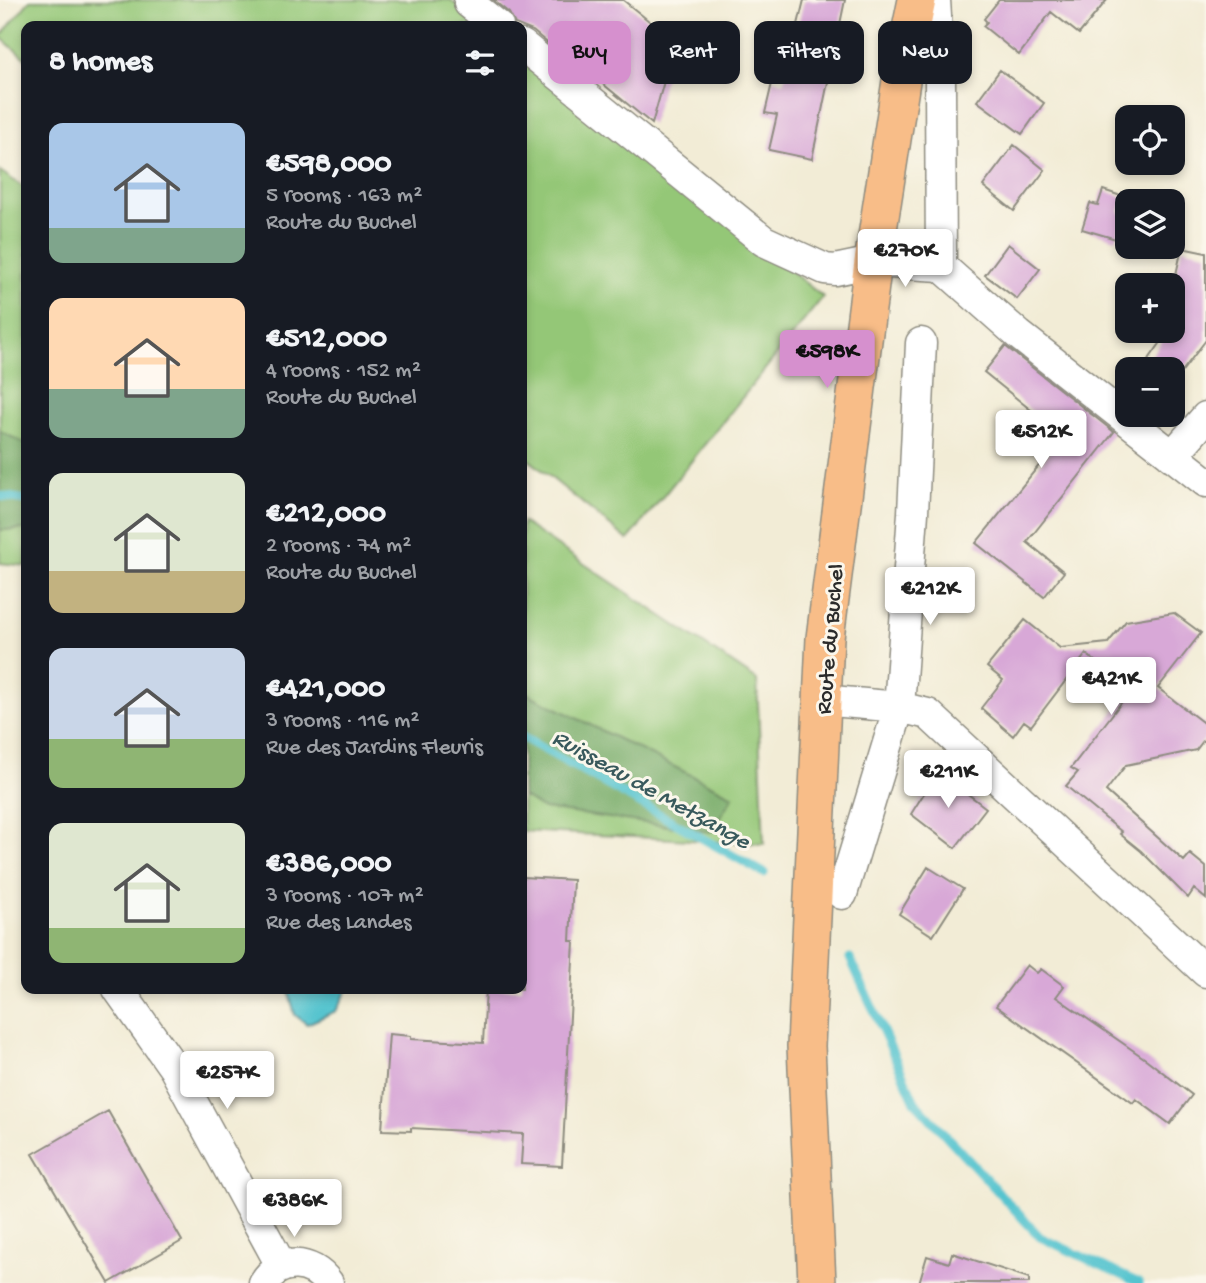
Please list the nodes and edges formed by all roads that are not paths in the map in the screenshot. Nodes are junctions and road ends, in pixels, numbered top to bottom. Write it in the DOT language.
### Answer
graph roads {
  1 [pos="917,0"];
  2 [pos="935,0"];
  3 [pos="469,3"];
  4 [pos="492,21"];
  5 [pos="527,49"];
  6 [pos="873,262"];
  7 [pos="941,266"];
  8 [pos="921,343"];
  9 [pos="1206,417"];
  10 [pos="1172,456"];
  11 [pos="1206,482"];
  12 [pos="821,699"];
  13 [pos="899,707"];
  14 [pos="842,894"];
  15 [pos="1206,972"];
  16 [pos="122,994"];
  17 [pos="273,1275"];
  18 [pos="328,1283"];
  19 [pos="817,1283"];
  1 -- 6 [label="main road, Route du Buchel"];
  2 -- 7 [label="street"];
  3 -- 4 [label="street"];
  5 -- 6 [label="street"];
  6 -- 7 [label="street"];
  6 -- 12 [label="main road, Route du Buchel"];
  7 -- 10 [label="street"];
  8 -- 13 [label="street"];
  9 -- 10 [label="street"];
  10 -- 11 [label="street"];
  12 -- 13 [label="street"];
  12 -- 19 [label="main road, Route du Buchel"];
  13 -- 14 [label="street"];
  13 -- 15 [label="street"];
  16 -- 17 [label="street"];
  17 -- 18 [label="street"];
}
